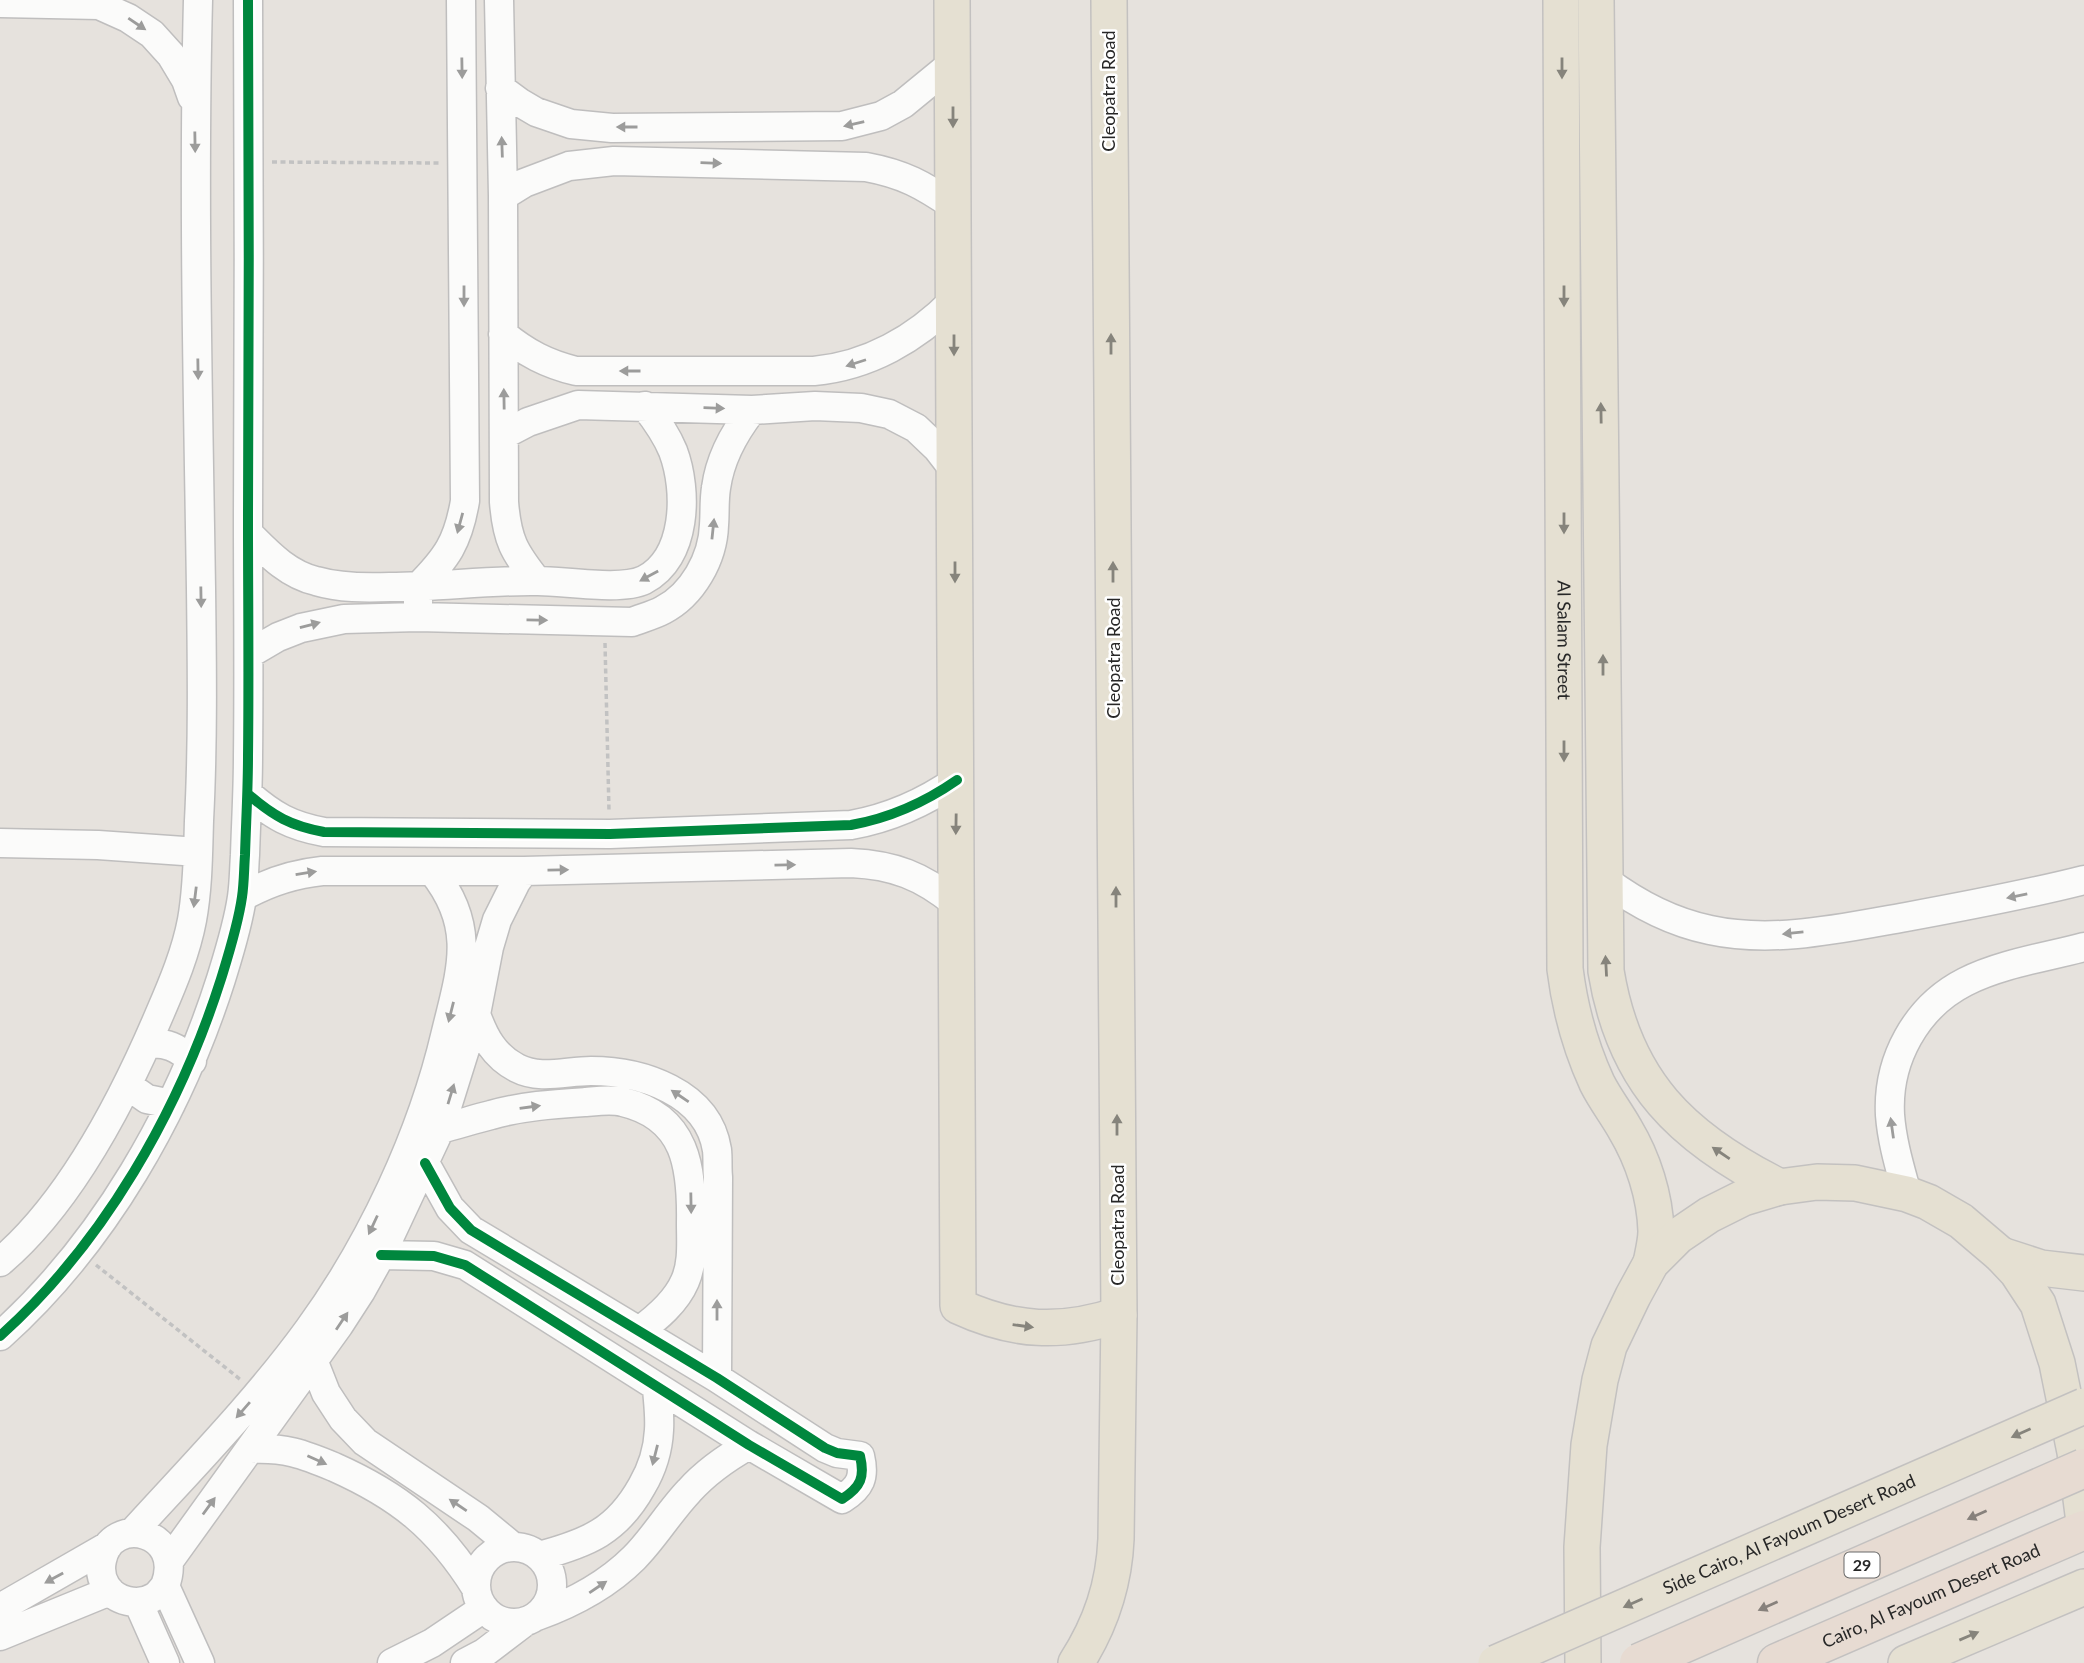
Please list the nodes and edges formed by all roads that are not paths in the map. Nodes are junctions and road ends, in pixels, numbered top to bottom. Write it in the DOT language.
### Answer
graph roads {
  1 [pos="198,0"];
  2 [pos="248,0"];
  3 [pos="461,0"];
  4 [pos="499,0"];
  5 [pos="952,0"];
  6 [pos="1109,0"];
  7 [pos="1561,0"];
  8 [pos="1596,0"];
  9 [pos="0,3"];
  10 [pos="100,3"];
  11 [pos="953,63"];
  12 [pos="500,88"];
  13 [pos="195,107"];
  14 [pos="503,196"];
  15 [pos="954,206"];
  16 [pos="954,300"];
  17 [pos="503,334"];
  18 [pos="576,371"];
  19 [pos="578,405"];
  20 [pos="645,406"];
  21 [pos="752,410"];
  22 [pos="505,434"];
  23 [pos="1601,452"];
  24 [pos="1564,453"];
  25 [pos="954,470"];
  26 [pos="248,533"];
  27 [pos="537,581"];
  28 [pos="418,587"];
  29 [pos="418,617"];
  30 [pos="249,654"];
  31 [pos="957,780"];
  32 [pos="248,794"];
  33 [pos="851,825"];
  34 [pos="340,832"];
  35 [pos="0,843"];
  36 [pos="198,852"];
  37 [pos="851,863"];
  38 [pos="524,871"];
  39 [pos="342,872"];
  40 [pos="433,872"];
  41 [pos="1605,880"];
  42 [pos="2084,880"];
  43 [pos="242,897"];
  44 [pos="955,903"];
  45 [pos="475,946"];
  46 [pos="2084,947"];
  47 [pos="476,1014"];
  48 [pos="147,1044"];
  49 [pos="192,1061"];
  50 [pos="127,1085"];
  51 [pos="171,1104"];
  52 [pos="440,1129"];
  53 [pos="425,1163"];
  54 [pos="1780,1187"];
  55 [pos="1907,1194"];
  56 [pos="496,1247"];
  57 [pos="381,1255"];
  58 [pos="2001,1255"];
  59 [pos="0,1262"];
  60 [pos="1651,1263"];
  61 [pos="480,1273"];
  62 [pos="2084,1273"];
  63 [pos="1119,1315"];
  64 [pos="639,1331"];
  65 [pos="0,1336"];
  66 [pos="313,1360"];
  67 [pos="717,1378"];
  68 [pos="657,1388"];
  69 [pos="2084,1406"];
  70 [pos="749,1445"];
  71 [pos="250,1449"];
  72 [pos="2084,1468"];
  73 [pos="631,1507"];
  74 [pos="2084,1522"];
  75 [pos="658,1529"];
  76 [pos="2084,1530"];
  77 [pos="120,1539"];
  78 [pos="513,1546"];
  79 [pos="539,1556"];
  80 [pos="167,1573"];
  81 [pos="2084,1587"];
  82 [pos="110,1591"];
  83 [pos="480,1598"];
  84 [pos="138,1602"];
  85 [pos="0,1608"];
  86 [pos="531,1619"];
  87 [pos="0,1636"];
  88 [pos="165,1663"];
  89 [pos="200,1663"];
  90 [pos="392,1663"];
  91 [pos="466,1663"];
  92 [pos="1076,1663"];
  93 [pos="1496,1663"];
  94 [pos="1583,1663"];
  95 [pos="1639,1663"];
  96 [pos="1777,1663"];
  97 [pos="1906,1663"];
  1 -- 13 [label="street"];
  2 -- 26 [label="street"];
  3 -- 28 [label="street, one-way"];
  4 -- 12 [label="street"];
  5 -- 11 [label="main road"];
  63 -- 6 [label="main road, Cleopatra Road, one-way"];
  7 -- 24 [label="main road, Al Salam Street, one-way"];
  23 -- 8 [label="main road, one-way"];
  9 -- 10 [label="street"];
  10 -- 13 [label="street, one-way"];
  11 -- 12 [label="street, one-way"];
  11 -- 15 [label="main road, one-way"];
  14 -- 12 [label="street, one-way"];
  13 -- 36 [label="street, one-way"];
  14 -- 15 [label="street, one-way"];
  14 -- 17 [label="street"];
  15 -- 16 [label="main road"];
  16 -- 18 [label="street, one-way"];
  16 -- 25 [label="main road, one-way"];
  17 -- 18 [label="street"];
  22 -- 17 [label="street, one-way"];
  18 -- 19 [label="street"];
  19 -- 20 [label="street"];
  19 -- 22 [label="street"];
  20 -- 21 [label="street, one-way"];
  20 -- 27 [label="street, one-way"];
  21 -- 25 [label="street"];
  29 -- 21 [label="street, one-way"];
  22 -- 27 [label="street"];
  23 -- 24 [label="main road"];
  41 -- 23 [label="main road, one-way"];
  24 -- 60 [label="main road, Al Salam Street, one-way"];
  25 -- 31 [label="main road, one-way"];
  26 -- 28 [label="street"];
  26 -- 30 [label="street"];
  27 -- 28 [label="street"];
  28 -- 29 [label="street"];
  30 -- 29 [label="street, one-way"];
  30 -- 32 [label="street"];
  31 -- 33 [label="street"];
  31 -- 44 [label="main road, one-way"];
  32 -- 34 [label="street"];
  32 -- 43 [label="street"];
  33 -- 34 [label="street"];
  33 -- 37 [label="street"];
  34 -- 39 [label="street"];
  35 -- 36 [label="street"];
  36 -- 48 [label="street, one-way"];
  38 -- 37 [label="street, one-way"];
  37 -- 44 [label="street"];
  38 -- 40 [label="street"];
  38 -- 45 [label="street"];
  39 -- 40 [label="street"];
  43 -- 39 [label="street, one-way"];
  40 -- 45 [label="street"];
  42 -- 41 [label="street, one-way"];
  54 -- 41 [label="main road, one-way"];
  43 -- 49 [label="street"];
  44 -- 63 [label="main road, one-way"];
  45 -- 47 [label="street"];
  45 -- 77 [label="street, one-way"];
  55 -- 46 [label="street, one-way"];
  52 -- 47 [label="street, one-way"];
  67 -- 47 [label="street, one-way"];
  48 -- 49 [label="street"];
  48 -- 50 [label="street"];
  49 -- 51 [label="street"];
  50 -- 51 [label="street"];
  50 -- 59 [label="street"];
  51 -- 65 [label="street"];
  52 -- 53 [label="street"];
  52 -- 64 [label="street, one-way"];
  53 -- 56 [label="street"];
  53 -- 57 [label="street"];
  54 -- 55 [label="main road"];
  54 -- 60 [label="main road"];
  55 -- 58 [label="main road"];
  56 -- 61 [label="street"];
  56 -- 64 [label="street"];
  57 -- 61 [label="street"];
  66 -- 57 [label="street, one-way"];
  58 -- 62 [label="main road"];
  58 -- 74 [label="main road"];
  60 -- 94 [label="main road"];
  61 -- 68 [label="street"];
  63 -- 92 [label="main road, Cleopatra Road"];
  64 -- 67 [label="street"];
  66 -- 71 [label="street"];
  78 -- 66 [label="street, one-way"];
  67 -- 70 [label="street"];
  68 -- 70 [label="street"];
  68 -- 73 [label="street, one-way"];
  69 -- 93 [label="main road, Side Cairo, Al Fayoum Desert Road, one-way, bridge"];
  70 -- 75 [label="street"];
  80 -- 71 [label="street, one-way"];
  71 -- 83 [label="street, one-way"];
  72 -- 95 [label="highway, 29, one-way, bridge"];
  73 -- 75 [label="street"];
  73 -- 79 [label="street"];
  86 -- 75 [label="street, one-way"];
  76 -- 96 [label="highway, Cairo, Al Fayoum Desert Road"];
  77 -- 80 [label="street"];
  77 -- 82 [label="street"];
  77 -- 85 [label="street, one-way"];
  78 -- 79 [label="street"];
  78 -- 83 [label="street"];
  79 -- 86 [label="street"];
  80 -- 84 [label="street"];
  80 -- 89 [label="street"];
  97 -- 81 [label="main road, one-way"];
  82 -- 84 [label="street"];
  82 -- 87 [label="street"];
  83 -- 86 [label="street"];
  83 -- 90 [label="street"];
  84 -- 88 [label="street"];
  86 -- 91 [label="street"];
}
